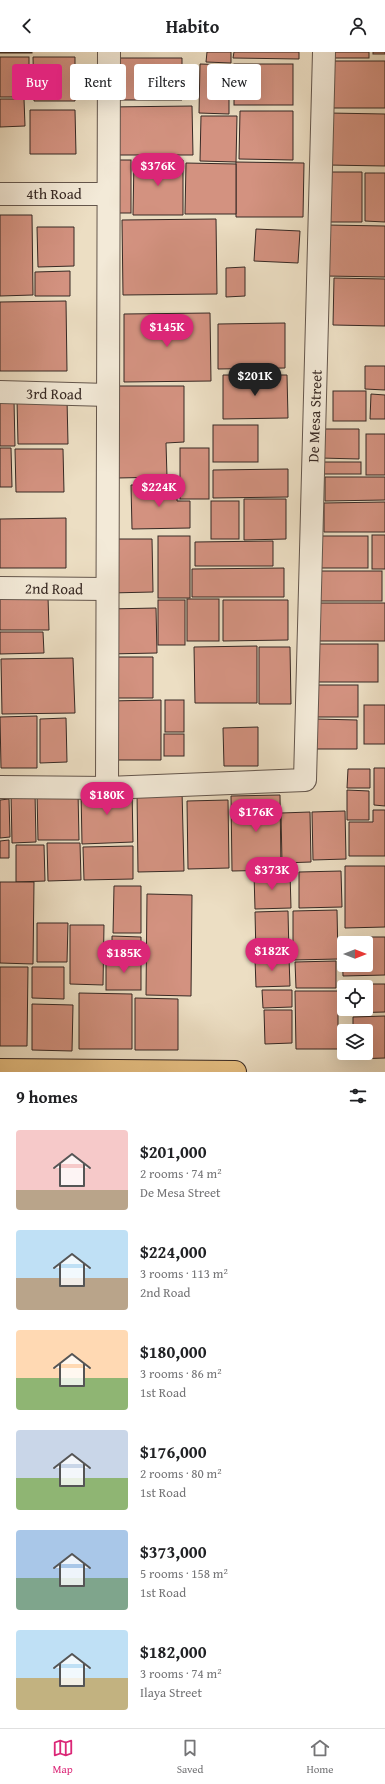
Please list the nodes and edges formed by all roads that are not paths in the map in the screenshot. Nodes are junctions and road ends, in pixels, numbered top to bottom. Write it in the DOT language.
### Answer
graph roads {
  1 [pos="109,52"];
  2 [pos="324,52"];
  3 [pos="0,194"];
  4 [pos="108,194"];
  5 [pos="0,392"];
  6 [pos="108,395"];
  7 [pos="0,588"];
  8 [pos="107,589"];
  9 [pos="0,787"];
  10 [pos="107,788"];
  11 [pos="0,1070"];
  12 [pos="235,1072"];
  1 -- 4 [label="street"];
  2 -- 10 [label="street, De Mesa Street"];
  3 -- 4 [label="street, 4th Road"];
  4 -- 6 [label="street"];
  5 -- 6 [label="street, 3rd Road"];
  6 -- 8 [label="street"];
  7 -- 8 [label="street, 2nd Road"];
  8 -- 10 [label="street"];
  9 -- 10 [label="street"];
  11 -- 12 [label="main road"];
}
